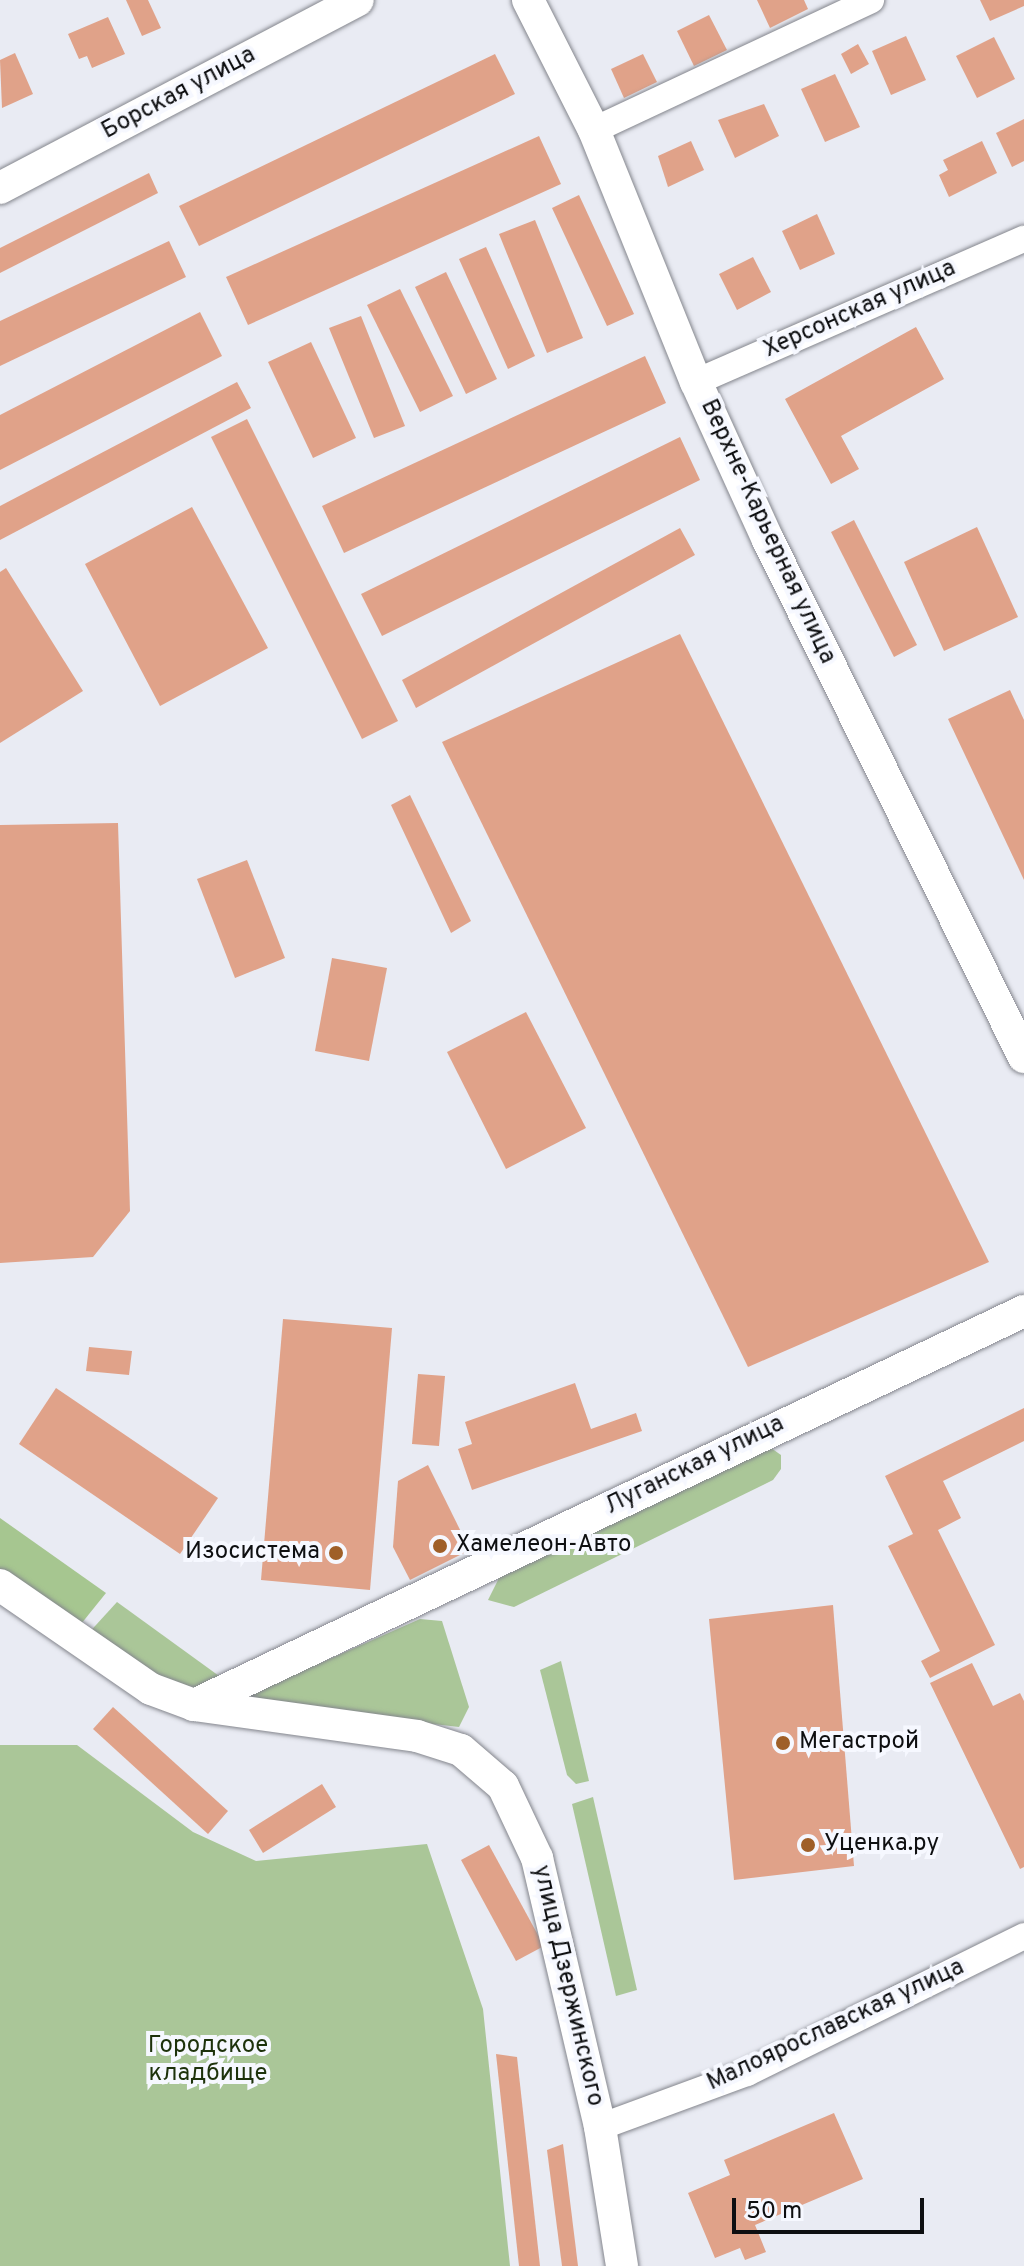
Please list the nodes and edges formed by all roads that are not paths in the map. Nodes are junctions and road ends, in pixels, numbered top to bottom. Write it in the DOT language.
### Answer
graph roads {
  1 [pos="358,0"];
  2 [pos="528,0"];
  3 [pos="871,0"];
  4 [pos="594,130"];
  5 [pos="0,188"];
  6 [pos="1024,239"];
  7 [pos="696,382"];
  8 [pos="1024,1057"];
  9 [pos="1024,1311"];
  10 [pos="0,1585"];
  11 [pos="194,1705"];
  12 [pos="1024,1936"];
  13 [pos="600,2127"];
  14 [pos="622,2266"];
  1 -- 5 [label="street, Борская улица"];
  2 -- 4 [label="street, Верхне-Карьерная улица"];
  3 -- 4 [label="street"];
  4 -- 7 [label="street, Верхне-Карьерная улица"];
  6 -- 7 [label="street, Херсонская улица"];
  7 -- 8 [label="street, Верхне-Карьерная улица"];
  9 -- 11 [label="street, Луганская улица"];
  10 -- 11 [label="street, улица Дзержинского"];
  11 -- 13 [label="street, улица Дзержинского"];
  12 -- 13 [label="street, Малоярославская улица"];
  13 -- 14 [label="street, улица Дзержинского"];
}
